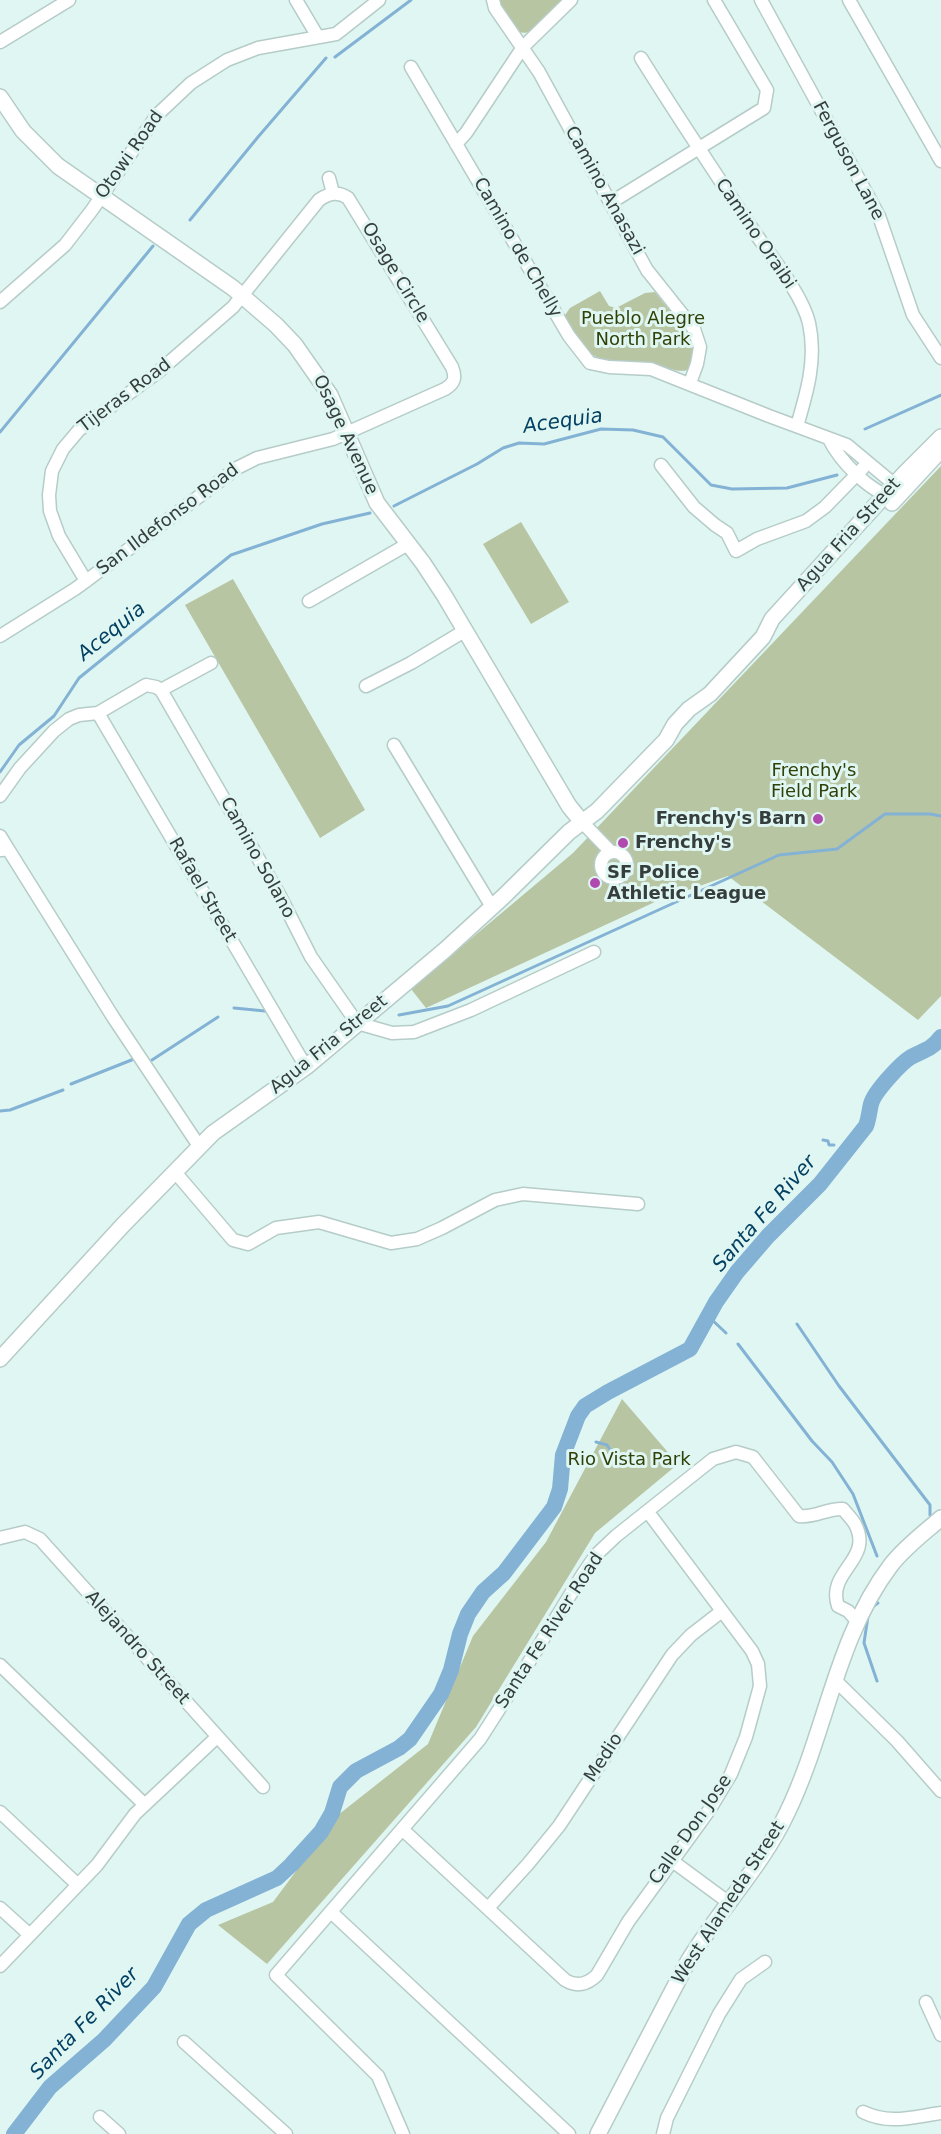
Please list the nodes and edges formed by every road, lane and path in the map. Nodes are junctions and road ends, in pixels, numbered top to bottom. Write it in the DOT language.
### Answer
graph roads {
  1 [pos="69,0"];
  2 [pos="296,0"];
  3 [pos="379,0"];
  4 [pos="493,0"];
  5 [pos="571,0"];
  6 [pos="714,0"];
  7 [pos="761,0"];
  8 [pos="849,0"];
  9 [pos="318,37"];
  10 [pos="0,42"];
  11 [pos="523,47"];
  12 [pos="641,58"];
  13 [pos="411,67"];
  14 [pos="0,96"];
  15 [pos="456,144"];
  16 [pos="699,150"];
  17 [pos="941,161"];
  18 [pos="329,178"];
  19 [pos="333,193"];
  20 [pos="100,197"];
  21 [pos="610,203"];
  22 [pos="242,295"];
  23 [pos="2,296"];
  24 [pos="941,358"];
  25 [pos="690,383"];
  26 [pos="797,426"];
  27 [pos="348,433"];
  28 [pos="941,437"];
  29 [pos="830,439"];
  30 [pos="941,450"];
  31 [pos="868,463"];
  32 [pos="660,465"];
  33 [pos="857,474"];
  34 [pos="892,493"];
  35 [pos="408,544"];
  36 [pos="86,581"];
  37 [pos="309,602"];
  38 [pos="466,630"];
  39 [pos="0,636"];
  40 [pos="211,663"];
  41 [pos="366,686"];
  42 [pos="161,690"];
  43 [pos="98,713"];
  44 [pos="394,745"];
  45 [pos="0,796"];
  46 [pos="582,822"];
  47 [pos="0,836"];
  48 [pos="4,850"];
  49 [pos="611,852"];
  50 [pos="492,907"];
  51 [pos="594,952"];
  52 [pos="357,1023"];
  53 [pos="306,1067"];
  54 [pos="199,1146"];
  55 [pos="174,1172"];
  56 [pos="638,1204"];
  57 [pos="0,1359"];
  58 [pos="648,1512"];
  59 [pos="941,1518"];
  60 [pos="0,1538"];
  61 [pos="722,1611"];
  62 [pos="858,1622"];
  63 [pos="0,1665"];
  64 [pos="835,1680"];
  65 [pos="217,1737"];
  66 [pos="263,1788"];
  67 [pos="941,1791"];
  68 [pos="144,1804"];
  69 [pos="0,1812"];
  70 [pos="402,1829"];
  71 [pos="671,1860"];
  72 [pos="78,1885"];
  73 [pos="728,1902"];
  74 [pos="0,1908"];
  75 [pos="488,1908"];
  76 [pos="331,1912"];
  77 [pos="30,1935"];
  78 [pos="765,1962"];
  79 [pos="0,1966"];
  80 [pos="926,2002"];
  81 [pos="941,2035"];
  82 [pos="184,2042"];
  83 [pos="863,2112"];
  84 [pos="941,2113"];
  85 [pos="100,2117"];
  86 [pos="119,2134"];
  87 [pos="286,2134"];
  88 [pos="403,2134"];
  89 [pos="569,2134"];
  90 [pos="598,2134"];
  91 [pos="663,2134"];
  1 -- 10 [label="street"];
  2 -- 9 [label="street"];
  3 -- 9 [label="street, Otowi Road"];
  4 -- 11 [label="street, Camino Anasazi"];
  5 -- 11 [label="street"];
  6 -- 16 [label="street"];
  7 -- 24 [label="street, Ferguson Lane"];
  8 -- 17 [label="street"];
  9 -- 20 [label="street, Otowi Road"];
  11 -- 15 [label="street"];
  11 -- 21 [label="street, Camino Anasazi"];
  12 -- 16 [label="street, Camino Oraibi"];
  13 -- 15 [label="street, Camino de Chelly"];
  14 -- 20 [label="street, Osage Avenue"];
  15 -- 25 [label="street, Camino de Chelly"];
  16 -- 21 [label="street"];
  16 -- 26 [label="street, Camino Oraibi"];
  18 -- 19 [label="street"];
  19 -- 22 [label="street"];
  19 -- 27 [label="street, Osage Circle"];
  20 -- 22 [label="street, Osage Avenue"];
  20 -- 23 [label="street, Otowi Road"];
  21 -- 25 [label="street, Camino Anasazi"];
  22 -- 27 [label="street, Osage Avenue"];
  22 -- 36 [label="street, Tijeras Road"];
  25 -- 26 [label="street, Camino de Chelly"];
  26 -- 29 [label="street, Camino de Chelly"];
  27 -- 35 [label="street, Osage Avenue"];
  27 -- 36 [label="street, San Ildefonso Road"];
  28 -- 34 [label="street, Agua Fria Street"];
  29 -- 31 [label="street, Camino de Chelly"];
  29 -- 33 [label="street"];
  30 -- 34 [label="street, Agua Fria Street"];
  31 -- 33 [label="street"];
  31 -- 34 [label="street, Camino de Chelly"];
  32 -- 33 [label="street"];
  33 -- 34 [label="street"];
  34 -- 46 [label="street, Agua Fria Street"];
  35 -- 37 [label="street"];
  35 -- 38 [label="street, Osage Avenue"];
  36 -- 39 [label="street, San Ildefonso Road"];
  38 -- 41 [label="street"];
  38 -- 46 [label="street, Osage Avenue"];
  40 -- 42 [label="street"];
  42 -- 43 [label="street"];
  42 -- 52 [label="street, Camino Solano"];
  43 -- 45 [label="street"];
  43 -- 53 [label="street, Rafael Street"];
  44 -- 50 [label="street"];
  46 -- 49 [label="street"];
  46 -- 50 [label="street, Agua Fria Street"];
  47 -- 48 [label="street"];
  48 -- 54 [label="street"];
  50 -- 52 [label="street, Agua Fria Street"];
  51 -- 52 [label="street"];
  52 -- 53 [label="street, Agua Fria Street"];
  53 -- 54 [label="street, Agua Fria Street"];
  54 -- 55 [label="street, Agua Fria Street"];
  55 -- 56 [label="street"];
  55 -- 57 [label="street, Agua Fria Street"];
  58 -- 61 [label="street, Calle Don Jose"];
  58 -- 62 [label="street, Santa Fe River Road"];
  58 -- 70 [label="street, Santa Fe River Road"];
  59 -- 62 [label="street, West Alameda Street"];
  60 -- 65 [label="street, Alejandro Street"];
  61 -- 71 [label="street, Calle Don Jose"];
  61 -- 75 [label="street, Medio"];
  62 -- 64 [label="street, West Alameda Street"];
  63 -- 68 [label="street"];
  64 -- 67 [label="street"];
  64 -- 73 [label="street, West Alameda Street"];
  65 -- 66 [label="street, Alejandro Street"];
  65 -- 68 [label="street"];
  68 -- 72 [label="street"];
  69 -- 72 [label="street"];
  70 -- 75 [label="street, Calle Don Jose"];
  70 -- 76 [label="street, Santa Fe River Road"];
  71 -- 73 [label="street"];
  71 -- 75 [label="street, Calle Don Jose"];
  72 -- 77 [label="street"];
  73 -- 90 [label="street, West Alameda Street"];
  74 -- 77 [label="street"];
  76 -- 88 [label="street, Santa Fe River Road"];
  76 -- 89 [label="street"];
  77 -- 79 [label="street"];
  78 -- 91 [label="street"];
  80 -- 81 [label="street"];
  82 -- 87 [label="street"];
  83 -- 84 [label="street"];
  85 -- 86 [label="street"];
}
